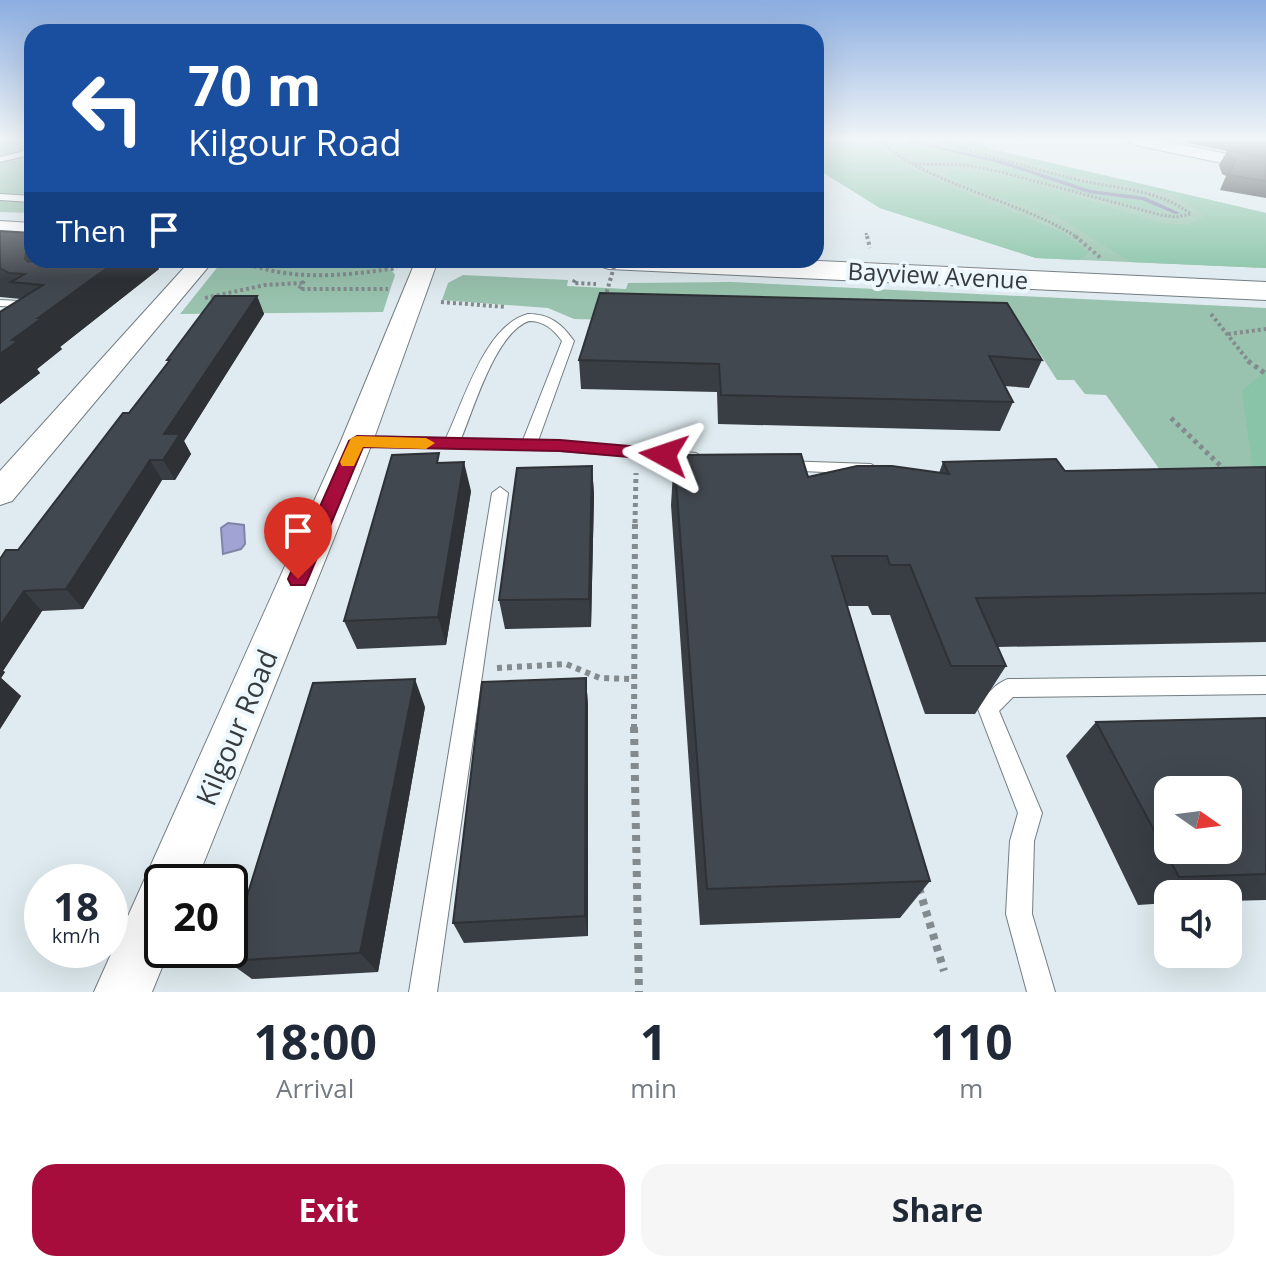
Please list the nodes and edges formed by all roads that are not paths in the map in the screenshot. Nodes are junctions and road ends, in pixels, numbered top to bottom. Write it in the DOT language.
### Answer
graph roads {
  1 [pos="0,197"];
  2 [pos="24,198"];
  3 [pos="195,268"];
  4 [pos="412,268"];
  5 [pos="609,272"];
  6 [pos="1266,291"];
  7 [pos="0,303"];
  8 [pos="20,304"];
  9 [pos="357,441"];
  10 [pos="451,444"];
  11 [pos="529,445"];
  12 [pos="13,460"];
  13 [pos="714,460"];
  14 [pos="761,464"];
  15 [pos="890,469"];
  16 [pos="0,493"];
  17 [pos="500,493"];
  18 [pos="1266,685"];
  19 [pos="178,864"];
  20 [pos="144,942"];
  21 [pos="123,992"];
  22 [pos="423,992"];
  23 [pos="1041,992"];
  1 -- 2 [label="lane"];
  3 -- 12 [label="street"];
  4 -- 9 [label="street, Kilgour Road"];
  5 -- 6 [label="main road, Bayview Avenue"];
  7 -- 8 [label="lane"];
  9 -- 10 [label="lane"];
  9 -- 19 [label="street, Kilgour Road"];
  10 -- 11 [label="lane"];
  10 -- 11 [label="lane"];
  11 -- 13 [label="lane"];
  12 -- 16 [label="street"];
  14 -- 15 [label="lane"];
  17 -- 22 [label="lane"];
  18 -- 23 [label="lane"];
  20 -- 21 [label="street"];
}
